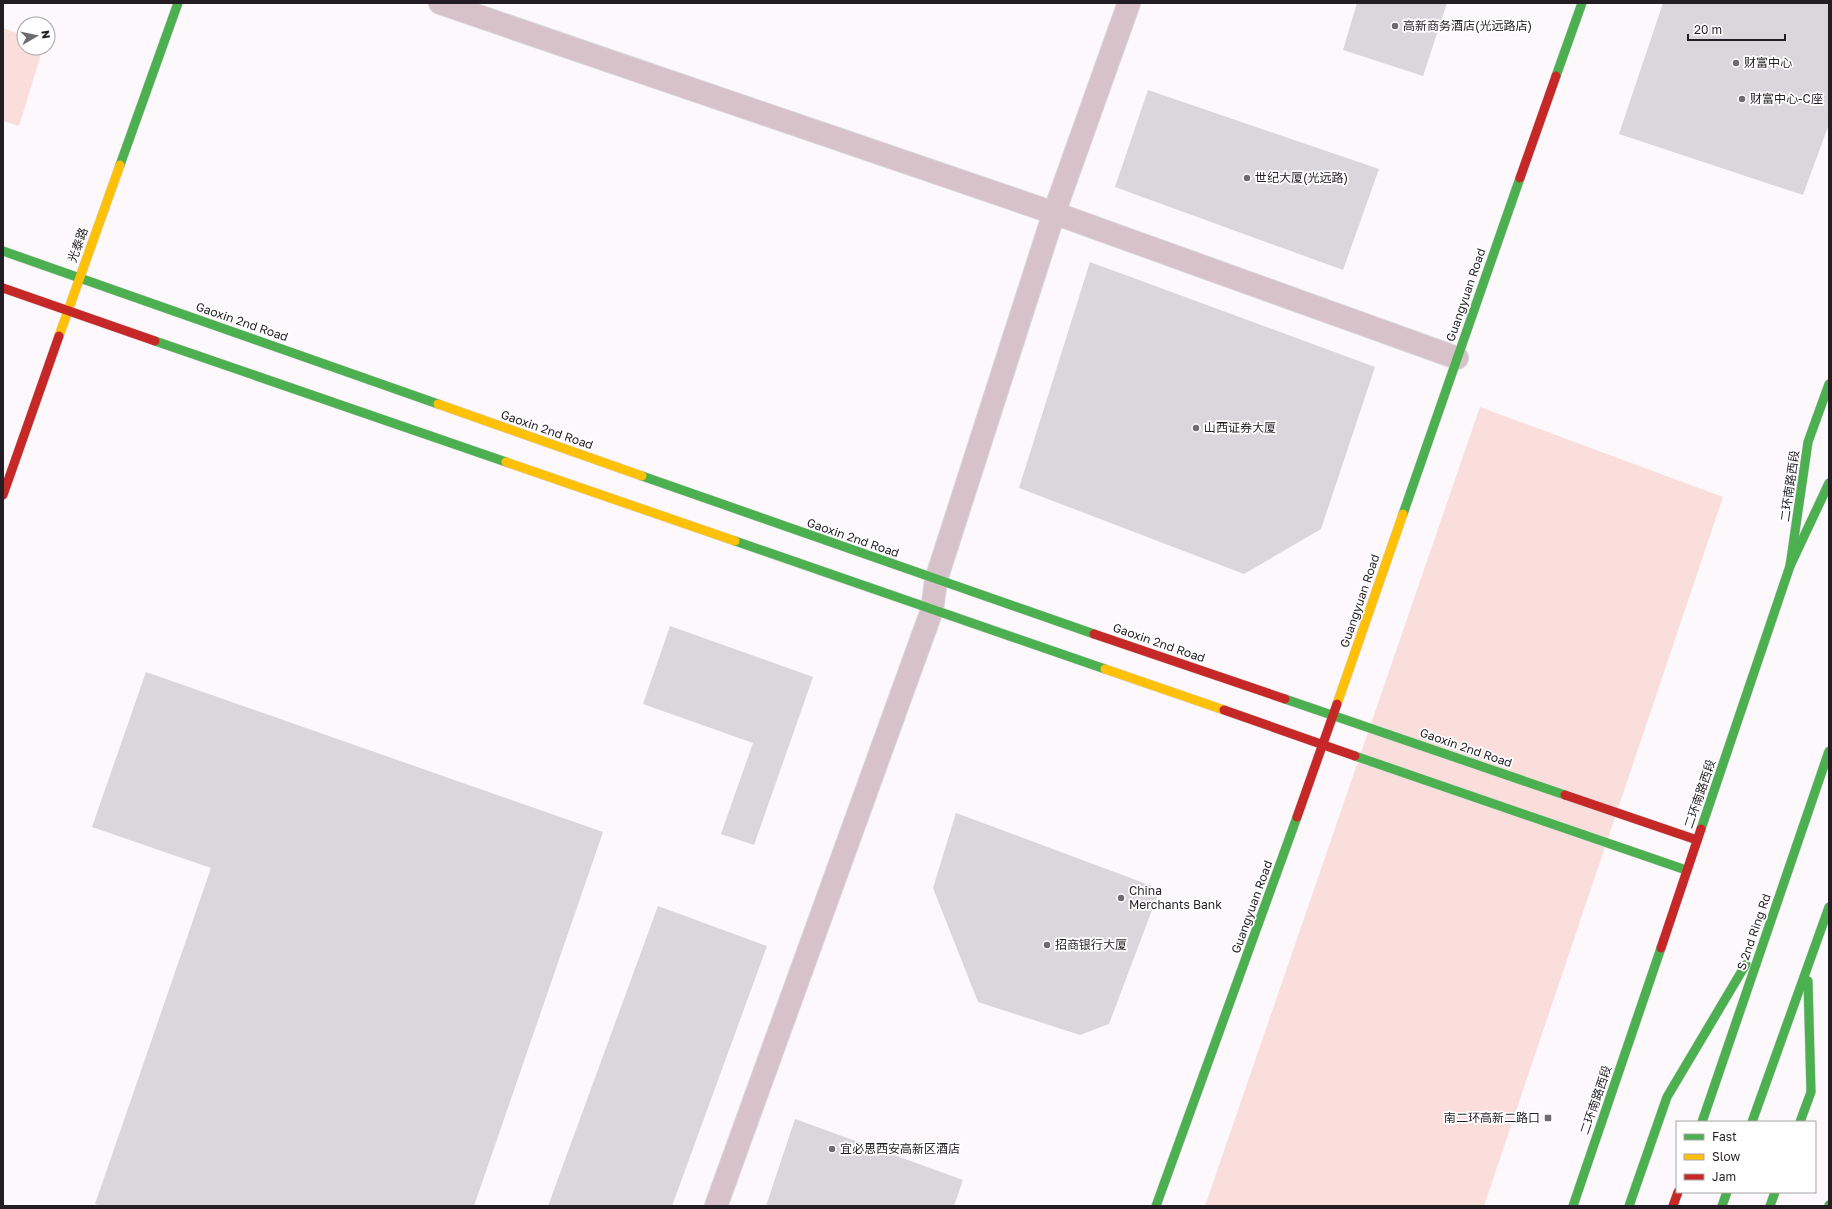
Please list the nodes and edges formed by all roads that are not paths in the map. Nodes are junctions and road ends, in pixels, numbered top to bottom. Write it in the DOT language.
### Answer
graph roads {
  1 [pos="178,3"];
  2 [pos="440,3"];
  3 [pos="1129,3"];
  4 [pos="1582,3"];
  5 [pos="1054,213"];
  6 [pos="3,251"];
  7 [pos="79,278"];
  8 [pos="3,288"];
  9 [pos="69,311"];
  10 [pos="1457,358"];
  11 [pos="1829,384"];
  12 [pos="1829,483"];
  13 [pos="3,495"];
  14 [pos="1790,566"];
  15 [pos="936,580"];
  16 [pos="932,610"];
  17 [pos="1333,715"];
  18 [pos="1323,745"];
  19 [pos="1829,751"];
  20 [pos="1697,840"];
  21 [pos="1686,870"];
  22 [pos="1829,907"];
  23 [pos="1768,927"];
  24 [pos="1808,968"];
  25 [pos="1702,1121"];
  26 [pos="1752,1121"];
  27 [pos="1800,1121"];
  28 [pos="1678,1193"];
  29 [pos="1727,1193"];
  30 [pos="1775,1193"];
  31 [pos="716,1206"];
  32 [pos="1156,1206"];
  33 [pos="1573,1206"];
  34 [pos="1629,1206"];
  35 [pos="1674,1206"];
  36 [pos="1722,1206"];
  37 [pos="1770,1206"];
  1 -- 7 [label="main road, 光泰路"];
  2 -- 5 [label="street"];
  3 -- 5 [label="street"];
  4 -- 10 [label="main road, Guangyuan Road"];
  5 -- 10 [label="street"];
  5 -- 15 [label="street"];
  6 -- 7 [label="main road, Gaoxin 2nd Road"];
  7 -- 9 [label="main road, 光泰路"];
  7 -- 15 [label="main road, Gaoxin 2nd Road"];
  8 -- 9 [label="main road"];
  9 -- 13 [label="main road, 光泰路"];
  9 -- 16 [label="main road"];
  10 -- 17 [label="main road, Guangyuan Road"];
  11 -- 14 [label="main road, 二环南路西段"];
  12 -- 14 [label="main road"];
  14 -- 20 [label="main road, 二环南路西段"];
  15 -- 16 [label="street"];
  15 -- 17 [label="main road, Gaoxin 2nd Road"];
  16 -- 18 [label="main road"];
  16 -- 31 [label="street"];
  17 -- 18 [label="main road, Guangyuan Road"];
  17 -- 20 [label="main road, Gaoxin 2nd Road"];
  18 -- 21 [label="main road"];
  18 -- 32 [label="main road, Guangyuan Road"];
  19 -- 23 [label="main road, S 2nd Ring Rd, bridge"];
  20 -- 21 [label="main road, 二环南路西段"];
  21 -- 33 [label="main road, 二环南路西段"];
  22 -- 24 [label="main road"];
  23 -- 25 [label="main road, S 2nd Ring Rd, bridge"];
  23 -- 34 [label="main road, bridge"];
  24 -- 26 [label="main road"];
  24 -- 27 [label="main road"];
  28 -- 35 [label="main road"];
  29 -- 36 [label="main road"];
  30 -- 37 [label="main road"];
}
